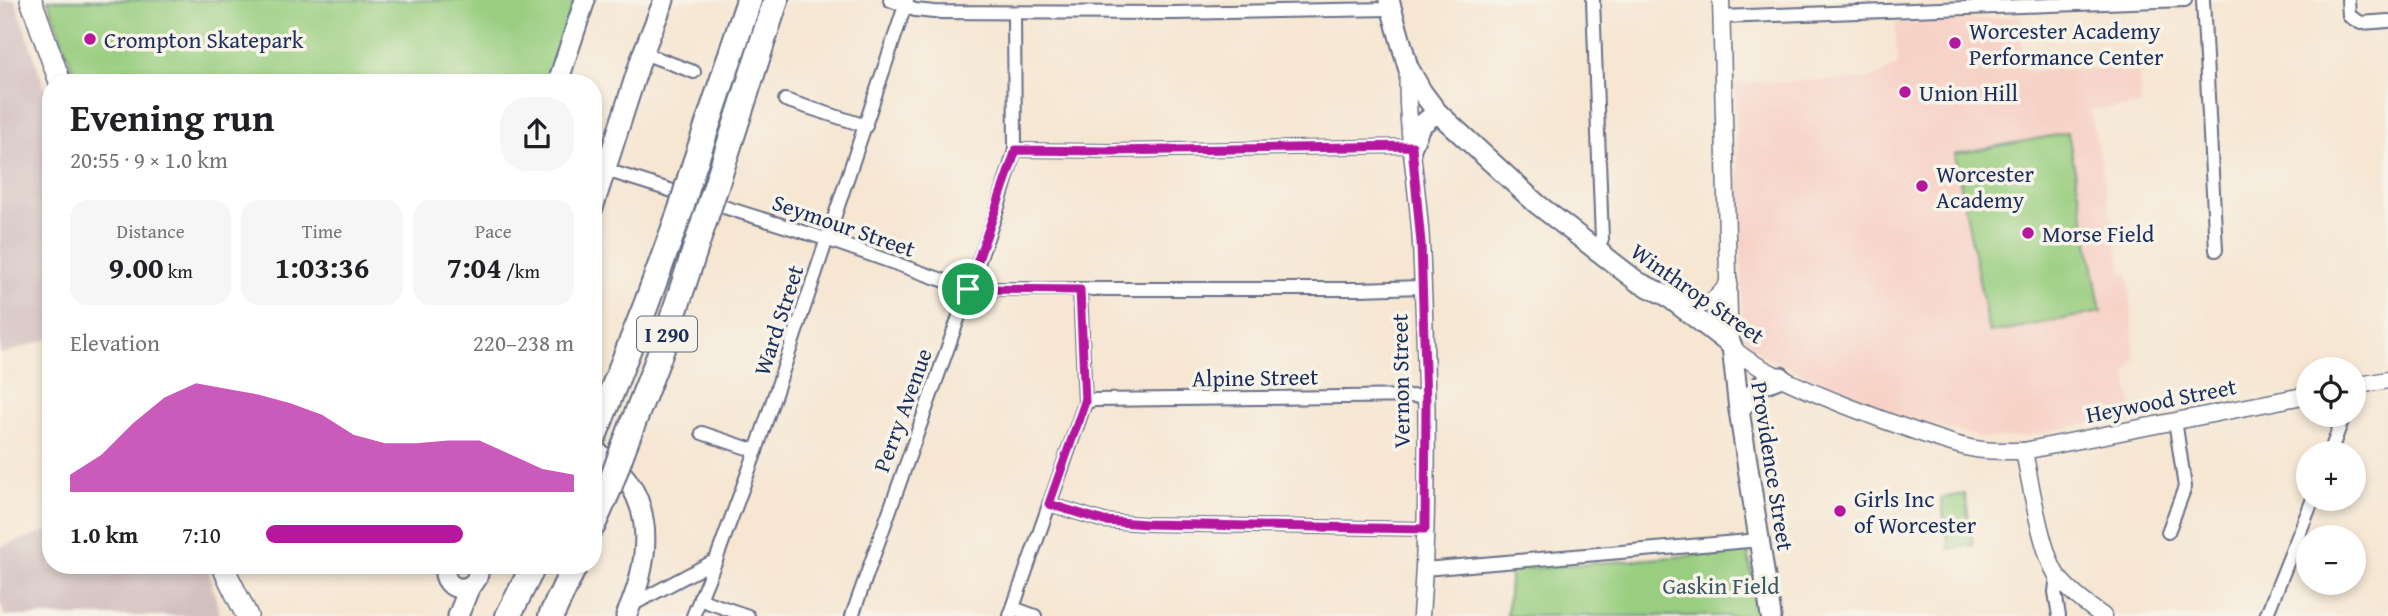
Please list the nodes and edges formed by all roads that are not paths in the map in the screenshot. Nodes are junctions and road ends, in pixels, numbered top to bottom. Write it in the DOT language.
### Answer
graph roads {
  1 [pos="31,0"];
  2 [pos="585,0"];
  3 [pos="664,0"];
  4 [pos="750,0"];
  5 [pos="776,0"];
  6 [pos="890,0"];
  7 [pos="1592,0"];
  8 [pos="2185,0"];
  9 [pos="2203,0"];
  10 [pos="2348,0"];
  11 [pos="906,3"];
  12 [pos="1390,4"];
  13 [pos="1721,8"];
  14 [pos="1014,13"];
  15 [pos="2388,22"];
  16 [pos="643,53"];
  17 [pos="1408,67"];
  18 [pos="694,72"];
  19 [pos="57,74"];
  20 [pos="561,74"];
  21 [pos="785,100"];
  22 [pos="1437,112"];
  23 [pos="866,125"];
  24 [pos="1412,146"];
  25 [pos="1016,150"];
  26 [pos="602,160"];
  27 [pos="602,169"];
  28 [pos="826,239"];
  29 [pos="2216,250"];
  30 [pos="1598,251"];
  31 [pos="1729,282"];
  32 [pos="1422,287"];
  33 [pos="968,289"];
  34 [pos="1080,290"];
  35 [pos="1667,296"];
  36 [pos="1732,346"];
  37 [pos="1781,377"];
  38 [pos="2388,380"];
  39 [pos="2366,385"];
  40 [pos="1426,396"];
  41 [pos="2296,397"];
  42 [pos="1085,402"];
  43 [pos="1739,410"];
  44 [pos="2175,420"];
  45 [pos="602,421"];
  46 [pos="702,433"];
  47 [pos="602,449"];
  48 [pos="756,451"];
  49 [pos="2024,451"];
  50 [pos="1049,504"];
  51 [pos="602,505"];
  52 [pos="2307,511"];
  53 [pos="1425,529"];
  54 [pos="2168,532"];
  55 [pos="1760,540"];
  56 [pos="716,560"];
  57 [pos="1424,569"];
  58 [pos="224,574"];
  59 [pos="226,574"];
  60 [pos="450,574"];
  61 [pos="478,574"];
  62 [pos="529,574"];
  63 [pos="541,574"];
  64 [pos="571,574"];
  65 [pos="2057,575"];
  66 [pos="700,597"];
  67 [pos="628,611"];
  68 [pos="1011,612"];
  69 [pos="231,616"];
  70 [pos="247,616"];
  71 [pos="455,616"];
  72 [pos="508,616"];
  73 [pos="523,616"];
  74 [pos="551,616"];
  75 [pos="693,616"];
  76 [pos="748,616"];
  77 [pos="852,616"];
  78 [pos="1035,616"];
  79 [pos="1421,616"];
  80 [pos="1771,616"];
  81 [pos="2059,616"];
  82 [pos="2103,616"];
  83 [pos="2266,616"];
  1 -- 19 [label="main road"];
  2 -- 20 [label="main road"];
  3 -- 16 [label="main road"];
  4 -- 45 [label="highway, I 290, bridge"];
  5 -- 51 [label="highway, I 290, bridge"];
  6 -- 11 [label="street"];
  7 -- 30 [label="street"];
  8 -- 13 [label="street"];
  9 -- 29 [label="street"];
  10 -- 15 [label="street"];
  11 -- 14 [label="street"];
  11 -- 23 [label="street, Ward Street"];
  12 -- 14 [label="street"];
  12 -- 17 [label="main road"];
  13 -- 31 [label="street, Providence Street"];
  14 -- 25 [label="street, Perry Avenue"];
  16 -- 18 [label="street"];
  16 -- 26 [label="main road"];
  17 -- 22 [label="main road, Winthrop Street"];
  17 -- 24 [label="street, Vernon Street"];
  21 -- 23 [label="street"];
  22 -- 24 [label="main road"];
  22 -- 30 [label="main road, Winthrop Street"];
  23 -- 28 [label="street, Ward Street"];
  24 -- 25 [label="street"];
  24 -- 32 [label="street, Vernon Street"];
  25 -- 33 [label="street, Perry Avenue"];
  27 -- 28 [label="street, Seymour Street"];
  28 -- 33 [label="street, Seymour Street"];
  28 -- 48 [label="street, Ward Street"];
  30 -- 35 [label="main road, Winthrop Street"];
  31 -- 35 [label="street"];
  31 -- 36 [label="street, Providence Street"];
  32 -- 34 [label="street, Seymour Street"];
  32 -- 40 [label="street, Vernon Street"];
  33 -- 34 [label="street, Seymour Street"];
  33 -- 77 [label="street, Perry Avenue"];
  34 -- 42 [label="street"];
  35 -- 36 [label="main road, Winthrop Street"];
  36 -- 37 [label="street, Winthrop Street"];
  36 -- 43 [label="main road, Providence Street"];
  37 -- 43 [label="main road"];
  37 -- 49 [label="street, Winthrop Street"];
  38 -- 39 [label="street"];
  40 -- 42 [label="street, Alpine Street"];
  40 -- 53 [label="street, Vernon Street"];
  41 -- 44 [label="street, Heywood Street"];
  42 -- 50 [label="street"];
  43 -- 55 [label="main road, Providence Street"];
  44 -- 49 [label="street, Heywood Street"];
  44 -- 54 [label="street"];
  46 -- 48 [label="street"];
  47 -- 67 [label="main road"];
  48 -- 56 [label="street, Ward Street"];
  49 -- 65 [label="street"];
  50 -- 53 [label="street"];
  50 -- 68 [label="street"];
  52 -- 83 [label="street"];
  53 -- 57 [label="street, Vernon Street"];
  55 -- 57 [label="street"];
  55 -- 80 [label="main road, Providence Street"];
  56 -- 66 [label="street, Ward Street"];
  56 -- 67 [label="street"];
  57 -- 79 [label="street, Vernon Street"];
  58 -- 69 [label="main road"];
  59 -- 70 [label="main road"];
  60 -- 61 [label="main road"];
  60 -- 71 [label="main road"];
  62 -- 72 [label="highway"];
  63 -- 73 [label="highway"];
  64 -- 74 [label="highway"];
  65 -- 81 [label="street"];
  65 -- 82 [label="street"];
  66 -- 75 [label="street, Ward Street"];
  66 -- 76 [label="street"];
  68 -- 78 [label="street"];
}
